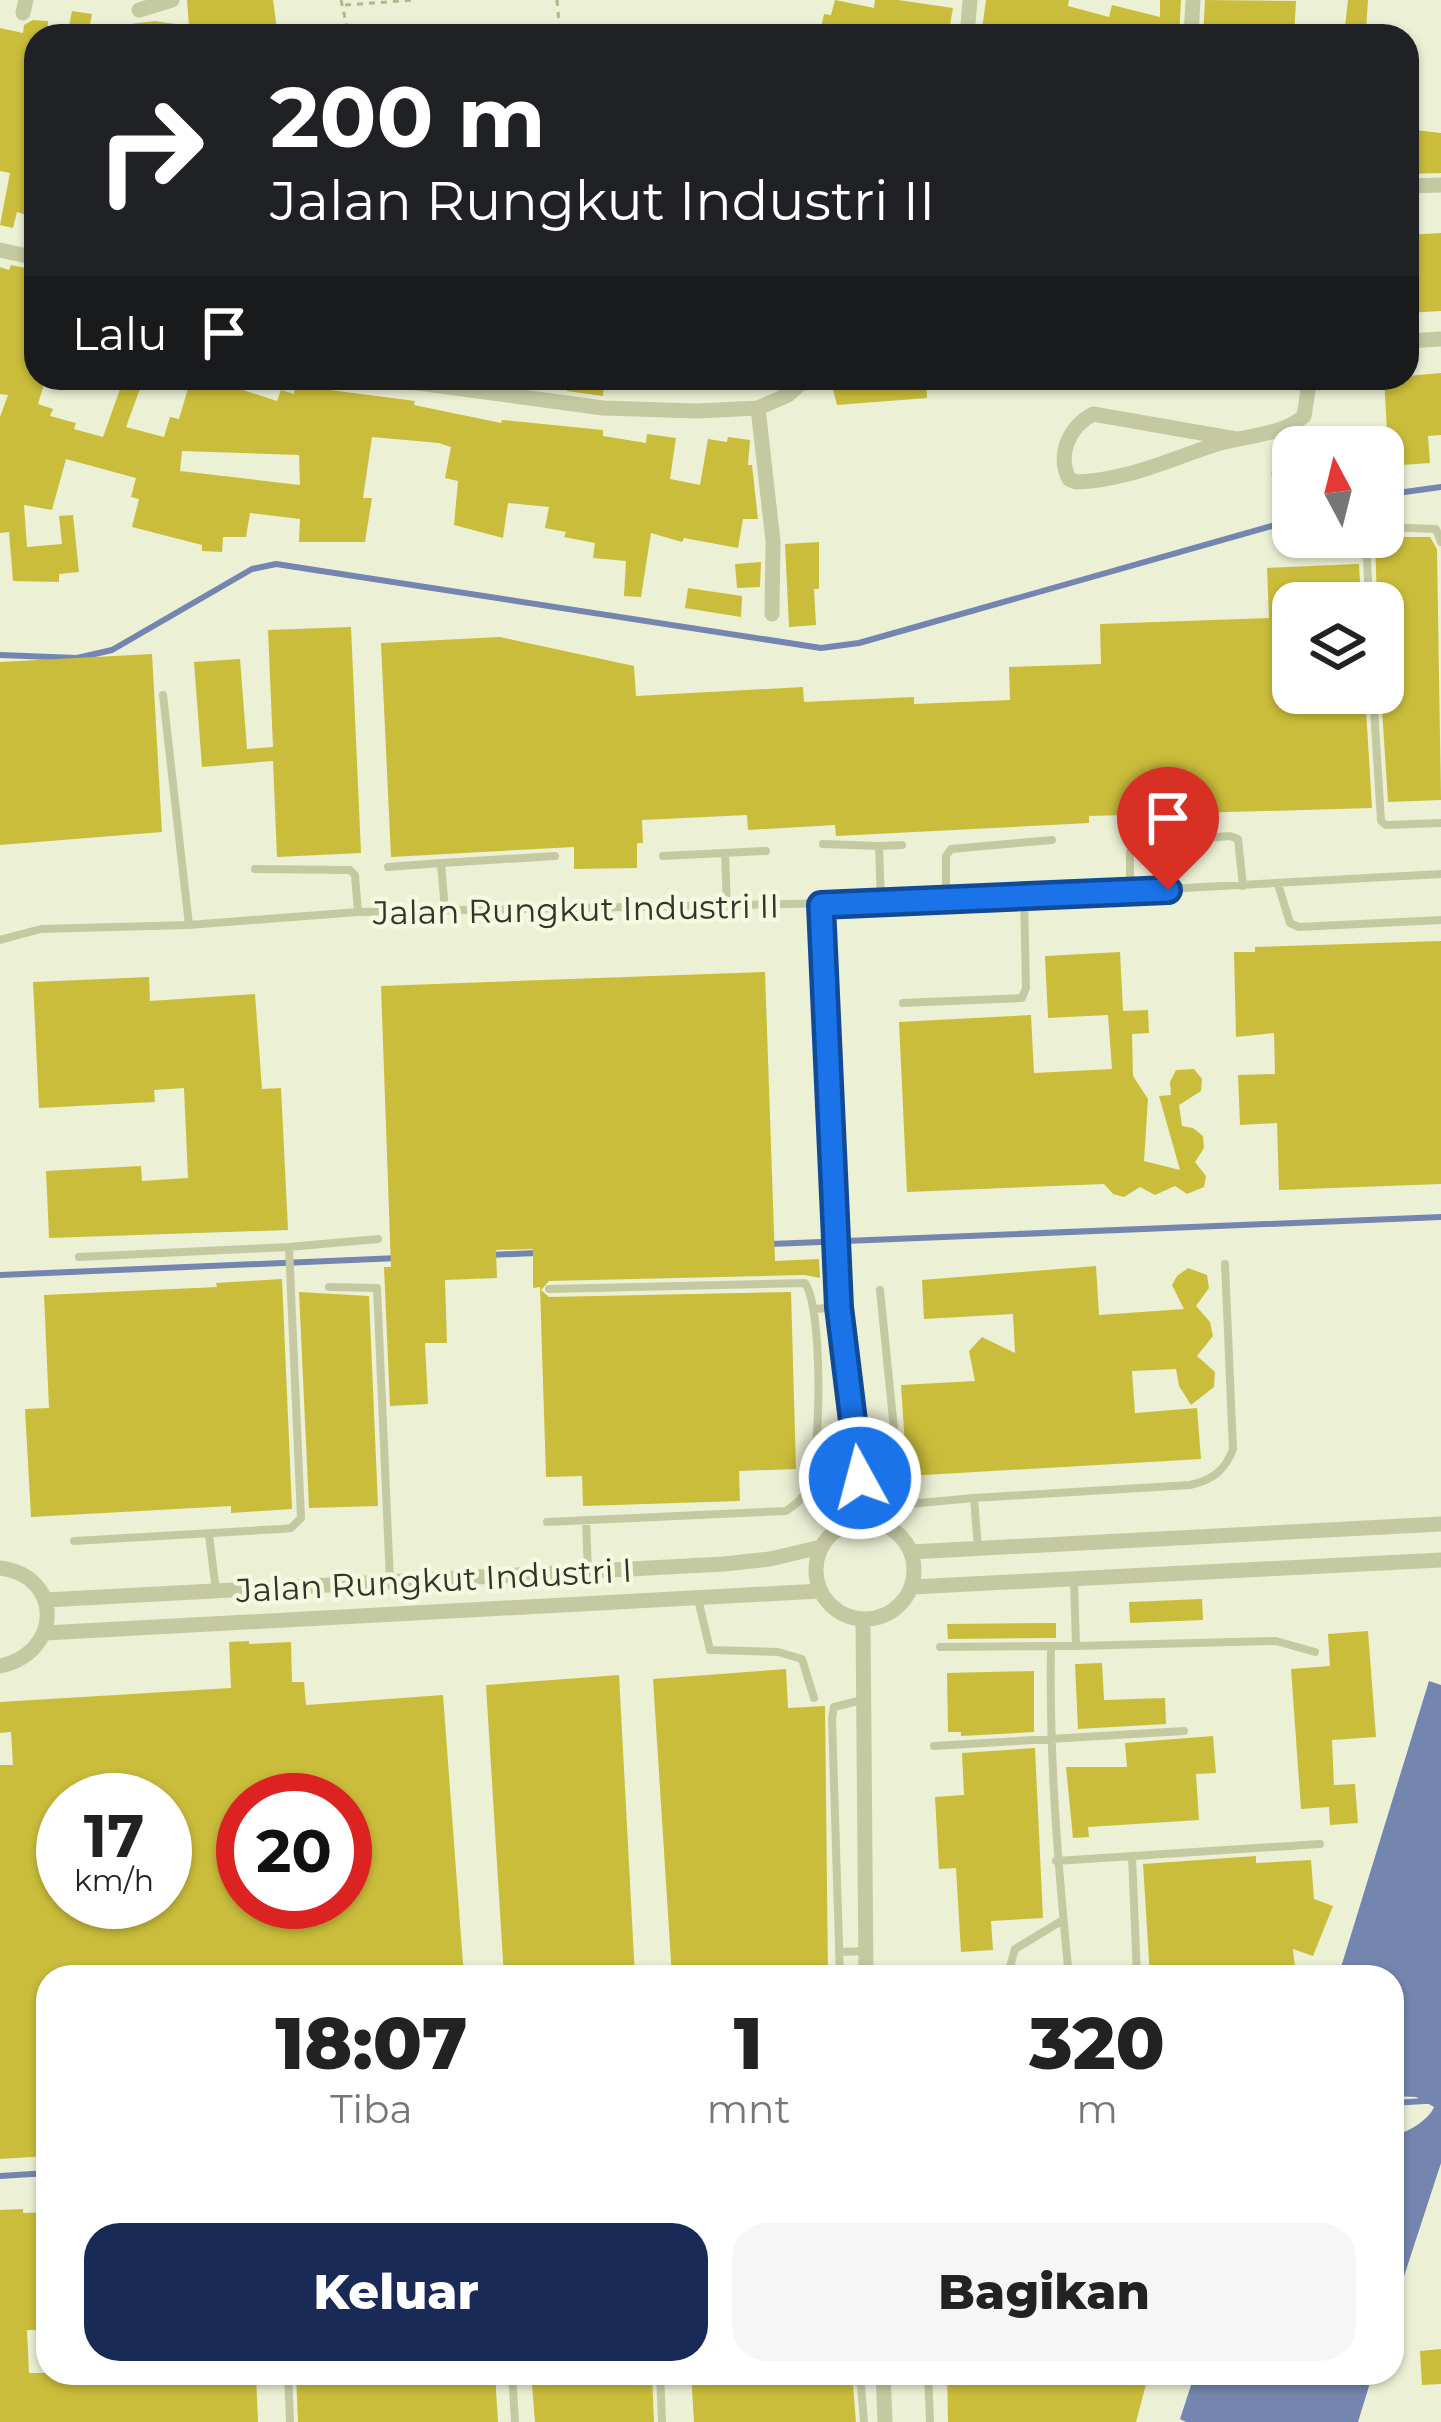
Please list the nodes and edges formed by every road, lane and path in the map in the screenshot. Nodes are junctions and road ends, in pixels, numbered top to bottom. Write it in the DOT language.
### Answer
graph roads {
  1 [pos="172,0"];
  2 [pos="414,0"];
  3 [pos="343,3"];
  4 [pos="139,10"];
  5 [pos="470,390"];
  6 [pos="794,390"];
  7 [pos="1307,390"];
  8 [pos="758,408"];
  9 [pos="1236,440"];
  10 [pos="1404,528"];
  11 [pos="1441,542"];
  12 [pos="772,614"];
  13 [pos="163,695"];
  14 [pos="1373,714"];
  15 [pos="1441,824"];
  16 [pos="1052,840"];
  17 [pos="823,844"];
  18 [pos="902,845"];
  19 [pos="879,846"];
  20 [pos="766,851"];
  21 [pos="725,853"];
  22 [pos="555,856"];
  23 [pos="662,856"];
  24 [pos="441,863"];
  25 [pos="388,867"];
  26 [pos="255,869"];
  27 [pos="1441,874"];
  28 [pos="1278,884"];
  29 [pos="1243,886"];
  30 [pos="1130,891"];
  31 [pos="1024,897"];
  32 [pos="946,901"];
  33 [pos="881,902"];
  34 [pos="821,905"];
  35 [pos="728,908"];
  36 [pos="445,911"];
  37 [pos="358,912"];
  38 [pos="1441,920"];
  39 [pos="190,925"];
  40 [pos="0,940"];
  41 [pos="904,1003"];
  42 [pos="378,1239"];
  43 [pos="289,1250"];
  44 [pos="79,1257"];
  45 [pos="1225,1264"];
  46 [pos="329,1287"];
  47 [pos="549,1288"];
  48 [pos="880,1290"];
  49 [pos="839,1307"];
  50 [pos="815,1309"];
  51 [pos="974,1498"];
  52 [pos="586,1520"];
  53 [pos="866,1521"];
  54 [pos="547,1522"];
  55 [pos="1441,1525"];
  56 [pos="209,1535"];
  57 [pos="74,1541"];
  58 [pos="821,1547"];
  59 [pos="979,1550"];
  60 [pos="911,1552"];
  61 [pos="1441,1560"];
  62 [pos="0,1568"];
  63 [pos="588,1571"];
  64 [pos="1074,1580"];
  65 [pos="390,1582"];
  66 [pos="911,1587"];
  67 [pos="216,1591"];
  68 [pos="820,1591"];
  69 [pos="698,1598"];
  70 [pos="45,1600"];
  71 [pos="863,1620"];
  72 [pos="45,1633"];
  73 [pos="940,1646"];
  74 [pos="1051,1646"];
  75 [pos="1076,1646"];
  76 [pos="1315,1652"];
  77 [pos="0,1666"];
  78 [pos="814,1697"];
  79 [pos="863,1700"];
  80 [pos="1184,1731"];
  81 [pos="1049,1742"];
  82 [pos="934,1746"];
  83 [pos="1320,1844"];
  84 [pos="1132,1856"];
  85 [pos="1056,1862"];
  86 [pos="865,1866"];
  87 [pos="838,1867"];
  88 [pos="1064,1920"];
  89 [pos="866,1951"];
  90 [pos="839,1952"];
  91 [pos="839,1965"];
  92 [pos="866,1965"];
  93 [pos="1010,1965"];
  94 [pos="1069,1965"];
  95 [pos="1137,1965"];
  96 [pos="288,2385"];
  97 [pos="512,2385"];
  98 [pos="660,2385"];
  99 [pos="861,2385"];
  100 [pos="883,2385"];
  101 [pos="928,2385"];
  102 [pos="290,2422"];
  103 [pos="514,2422"];
  104 [pos="662,2422"];
  105 [pos="864,2422"];
  106 [pos="885,2422"];
  107 [pos="930,2422"];
  1 -- 4 [label="street"];
  2 -- 3 [label="path"];
  5 -- 8 [label="street"];
  6 -- 8 [label="street"];
  7 -- 9 [label="street"];
  8 -- 12 [label="street"];
  9 -- 9 [label="street"];
  10 -- 11 [label="lane"];
  13 -- 39 [label="lane"];
  14 -- 15 [label="lane"];
  16 -- 32 [label="lane"];
  17 -- 19 [label="lane"];
  18 -- 19 [label="lane"];
  19 -- 33 [label="lane"];
  20 -- 21 [label="lane"];
  21 -- 23 [label="lane"];
  21 -- 35 [label="lane"];
  22 -- 24 [label="lane"];
  24 -- 25 [label="lane"];
  24 -- 36 [label="lane"];
  26 -- 37 [label="lane"];
  27 -- 28 [label="lane, Jalan Rungkut Industri II"];
  28 -- 29 [label="lane, Jalan Rungkut Industri II"];
  28 -- 38 [label="lane"];
  29 -- 30 [label="lane, Jalan Rungkut Industri II"];
  29 -- 30 [label="lane"];
  30 -- 31 [label="lane, Jalan Rungkut Industri II"];
  31 -- 32 [label="lane, Jalan Rungkut Industri II"];
  31 -- 41 [label="lane"];
  32 -- 33 [label="lane, Jalan Rungkut Industri II"];
  33 -- 34 [label="lane, Jalan Rungkut Industri II"];
  34 -- 35 [label="lane, Jalan Rungkut Industri II"];
  34 -- 49 [label="lane"];
  35 -- 36 [label="lane, Jalan Rungkut Industri II"];
  36 -- 37 [label="lane, Jalan Rungkut Industri II"];
  37 -- 39 [label="lane, Jalan Rungkut Industri II"];
  39 -- 40 [label="lane, Jalan Rungkut Industri II"];
  42 -- 43 [label="lane"];
  43 -- 44 [label="lane"];
  43 -- 56 [label="lane"];
  45 -- 51 [label="lane"];
  46 -- 65 [label="lane"];
  47 -- 50 [label="lane"];
  48 -- 51 [label="lane"];
  49 -- 50 [label="lane"];
  49 -- 53 [label="lane"];
  50 -- 52 [label="lane"];
  51 -- 59 [label="lane"];
  52 -- 54 [label="lane"];
  52 -- 63 [label="lane"];
  53 -- 58 [label="street"];
  53 -- 60 [label="street"];
  55 -- 59 [label="street"];
  56 -- 57 [label="lane"];
  56 -- 67 [label="lane"];
  58 -- 63 [label="street, Jalan Rungkut Industri I"];
  58 -- 68 [label="street"];
  59 -- 60 [label="street"];
  60 -- 66 [label="street"];
  61 -- 64 [label="street"];
  62 -- 70 [label="street"];
  63 -- 65 [label="street, Jalan Rungkut Industri I"];
  64 -- 66 [label="street"];
  64 -- 75 [label="lane"];
  65 -- 67 [label="street, Jalan Rungkut Industri I"];
  66 -- 71 [label="street"];
  67 -- 70 [label="street, Jalan Rungkut Industri I"];
  68 -- 69 [label="street, Jalan Rungkut Industri I"];
  68 -- 71 [label="street"];
  69 -- 72 [label="street, Jalan Rungkut Industri I"];
  69 -- 78 [label="lane"];
  70 -- 72 [label="street"];
  71 -- 79 [label="street"];
  72 -- 77 [label="street"];
  73 -- 74 [label="lane"];
  74 -- 75 [label="lane"];
  74 -- 81 [label="lane"];
  75 -- 76 [label="lane"];
  79 -- 86 [label="street"];
  79 -- 87 [label="lane"];
  80 -- 81 [label="lane"];
  81 -- 82 [label="lane"];
  81 -- 85 [label="lane"];
  83 -- 84 [label="lane"];
  84 -- 85 [label="lane"];
  84 -- 95 [label="lane"];
  85 -- 88 [label="lane"];
  86 -- 87 [label="lane"];
  86 -- 89 [label="street"];
  87 -- 90 [label="lane"];
  88 -- 93 [label="lane"];
  88 -- 94 [label="lane"];
  89 -- 90 [label="lane"];
  89 -- 92 [label="street"];
  90 -- 91 [label="lane"];
  96 -- 102 [label="lane"];
  97 -- 103 [label="lane"];
  98 -- 104 [label="lane"];
  99 -- 105 [label="lane"];
  100 -- 106 [label="street"];
  101 -- 107 [label="lane"];
}
